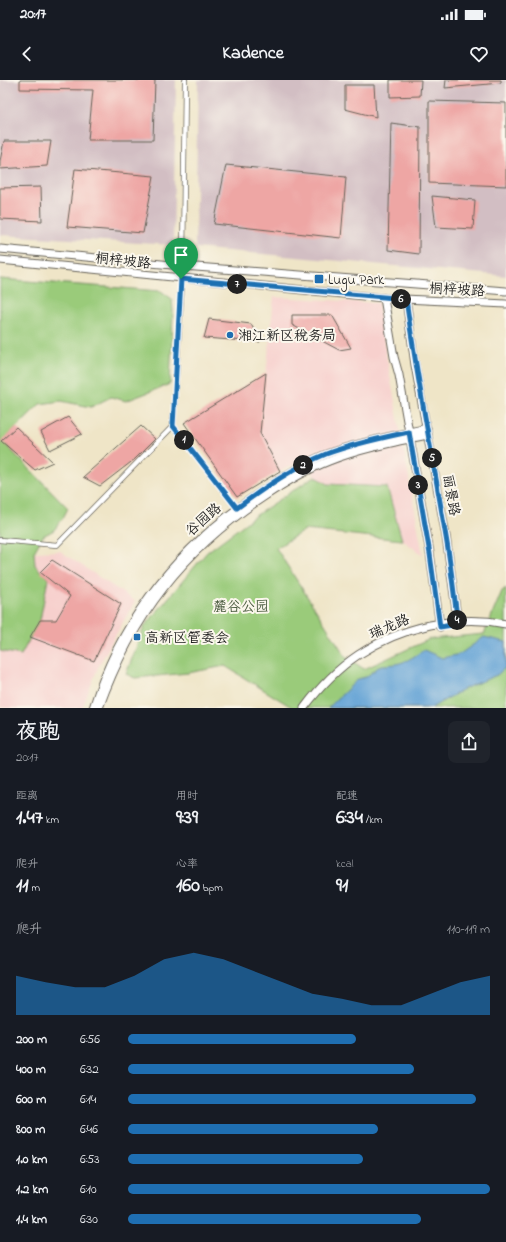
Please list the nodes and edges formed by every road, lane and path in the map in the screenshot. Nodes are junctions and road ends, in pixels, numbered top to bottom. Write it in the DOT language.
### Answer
graph roads {
  1 [pos="185,80"];
  2 [pos="0,249"];
  3 [pos="0,260"];
  4 [pos="183,266"];
  5 [pos="181,279"];
  6 [pos="506,291"];
  7 [pos="384,298"];
  8 [pos="406,299"];
  9 [pos="506,304"];
  10 [pos="173,426"];
  11 [pos="427,432"];
  12 [pos="410,436"];
  13 [pos="237,508"];
  14 [pos="0,540"];
  15 [pos="458,623"];
  16 [pos="506,624"];
  17 [pos="440,625"];
  18 [pos="506,627"];
  19 [pos="92,708"];
  20 [pos="99,708"];
  21 [pos="304,708"];
  22 [pos="308,708"];
  1 -- 4 [label="street"];
  2 -- 4 [label="main road, 桐梓坡路"];
  3 -- 5 [label="main road, 桐梓坡路"];
  4 -- 5 [label="street"];
  4 -- 6 [label="main road, 桐梓坡路"];
  5 -- 7 [label="main road, 桐梓坡路"];
  5 -- 10 [label="street"];
  7 -- 8 [label="main road, 桐梓坡路"];
  7 -- 12 [label="main road"];
  8 -- 9 [label="main road, 桐梓坡路"];
  8 -- 11 [label="main road, 丽景路"];
  10 -- 13 [label="street"];
  10 -- 14 [label="street"];
  11 -- 12 [label="main road, 谷园路"];
  11 -- 15 [label="main road, 丽景路"];
  12 -- 13 [label="main road, 谷园路"];
  12 -- 17 [label="main road"];
  12 -- 20 [label="main road, 谷园路"];
  13 -- 19 [label="main road, 谷园路"];
  15 -- 16 [label="main road, 瑞龙路"];
  15 -- 17 [label="main road, 瑞龙路"];
  15 -- 18 [label="main road, 瑞龙路"];
  17 -- 21 [label="main road, 瑞龙路"];
  17 -- 22 [label="main road, 瑞龙路"];
}
